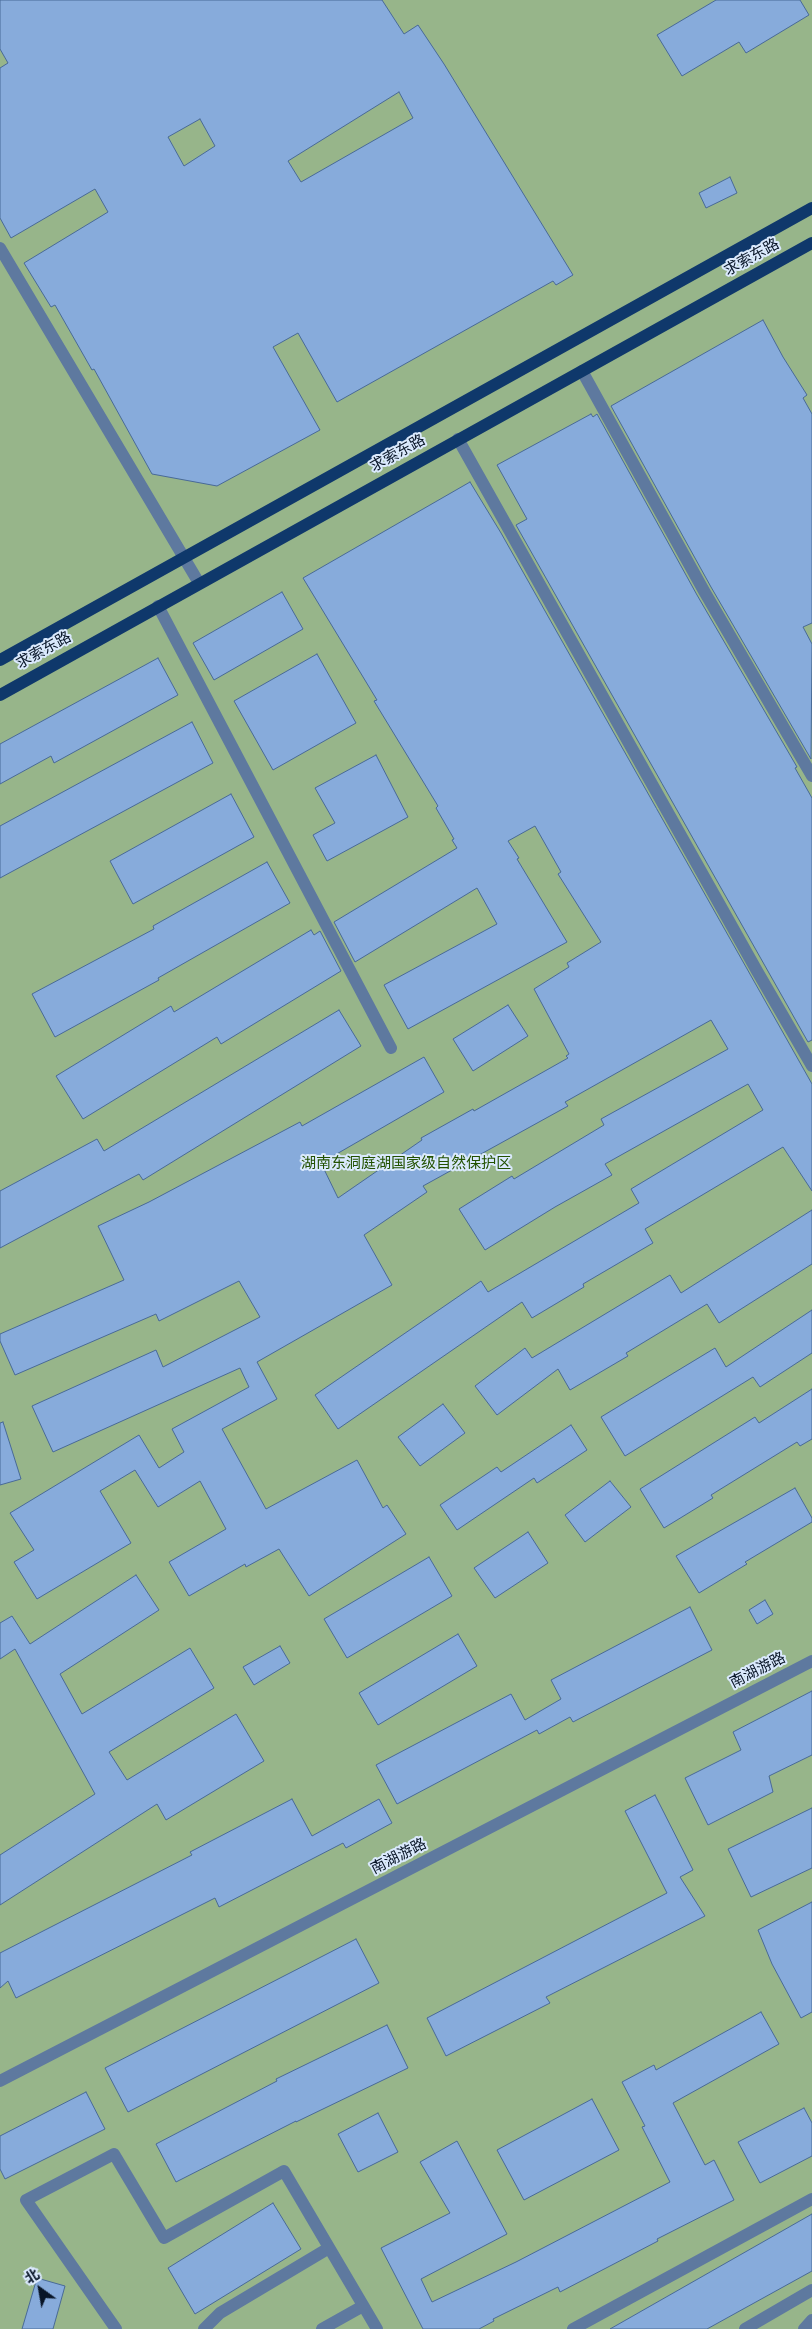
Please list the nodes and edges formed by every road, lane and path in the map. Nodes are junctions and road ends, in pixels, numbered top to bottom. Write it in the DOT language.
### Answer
graph roads {
  1 [pos="812,208"];
  2 [pos="812,243"];
  3 [pos="0,248"];
  4 [pos="582,371"];
  5 [pos="458,438"];
  6 [pos="184,557"];
  7 [pos="199,583"];
  8 [pos="158,606"];
  9 [pos="0,660"];
  10 [pos="0,695"];
  11 [pos="812,776"];
  12 [pos="391,1048"];
  13 [pos="812,1066"];
  14 [pos="812,1661"];
  15 [pos="0,2081"];
  16 [pos="812,2199"];
  17 [pos="329,2248"];
  18 [pos="812,2290"];
  19 [pos="364,2306"];
  20 [pos="812,2320"];
  21 [pos="116,2329"];
  22 [pos="204,2329"];
  23 [pos="322,2329"];
  24 [pos="377,2329"];
  25 [pos="573,2329"];
  26 [pos="746,2329"];
  27 [pos="804,2329"];
  1 -- 6 [label="main road, 求索东路"];
  2 -- 4 [label="main road, 求索东路"];
  3 -- 6 [label="street"];
  4 -- 5 [label="main road, 求索东路"];
  4 -- 11 [label="street"];
  5 -- 7 [label="main road, 求索东路"];
  5 -- 13 [label="street"];
  6 -- 7 [label="street"];
  6 -- 9 [label="main road, 求索东路"];
  7 -- 8 [label="main road, 求索东路"];
  8 -- 10 [label="main road, 求索东路"];
  8 -- 12 [label="street"];
  14 -- 15 [label="street, 南湖游路"];
  16 -- 25 [label="street"];
  17 -- 19 [label="street"];
  17 -- 21 [label="street"];
  17 -- 22 [label="street"];
  18 -- 26 [label="street"];
  19 -- 23 [label="street"];
  19 -- 24 [label="street"];
  20 -- 27 [label="street"];
}
